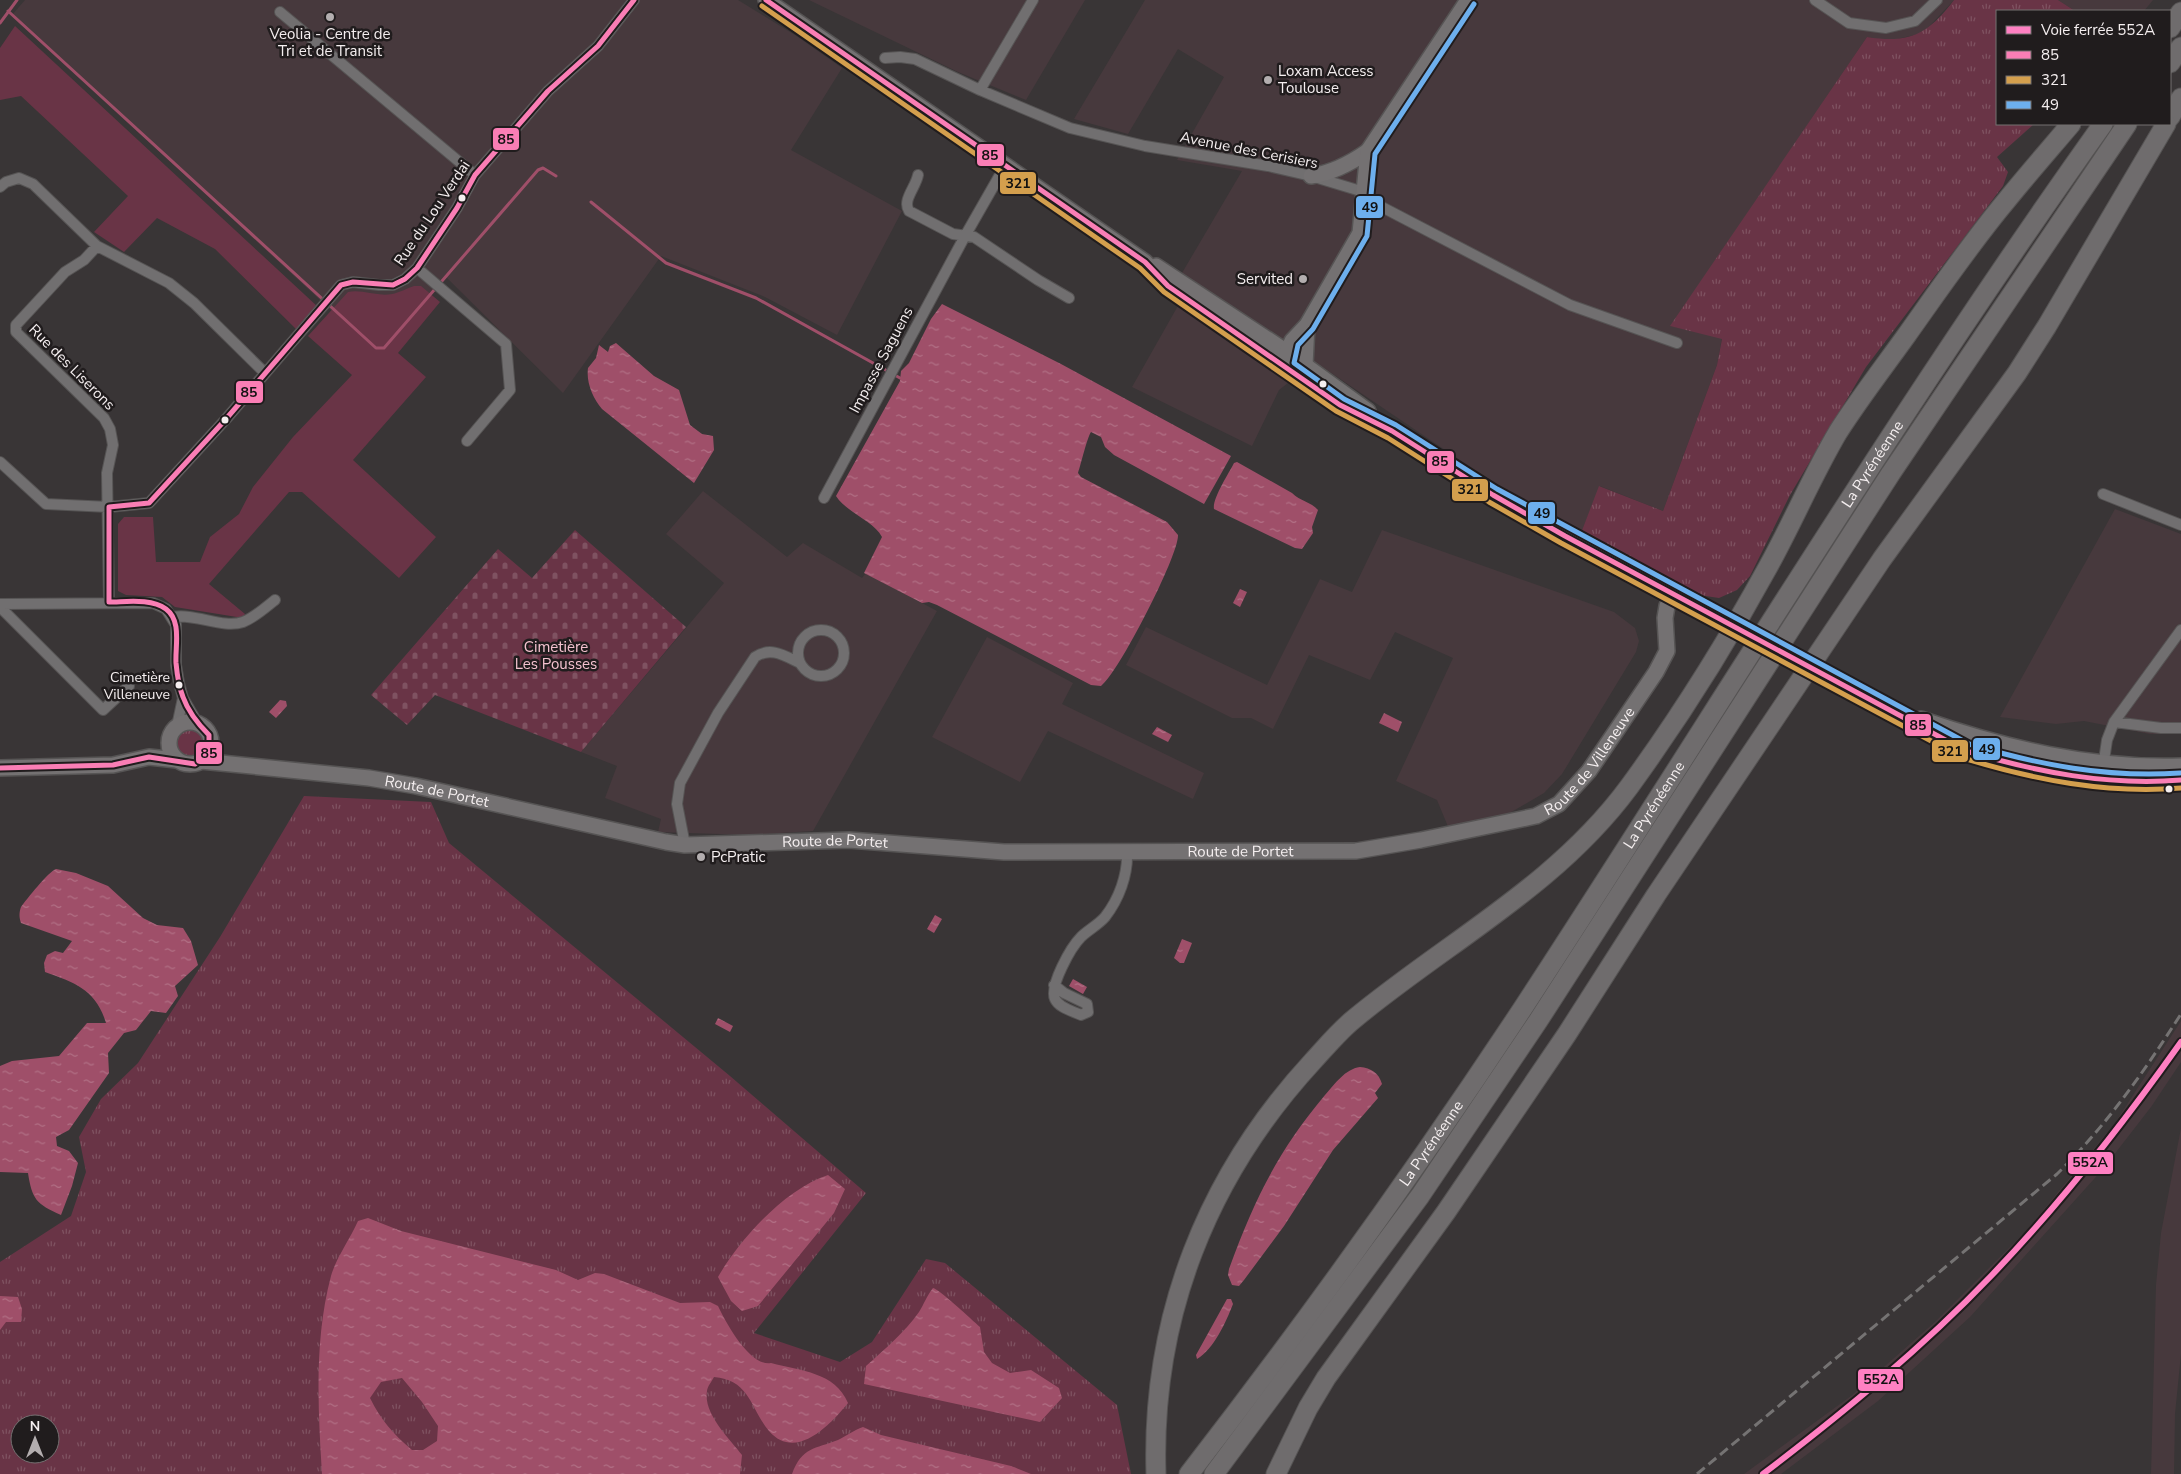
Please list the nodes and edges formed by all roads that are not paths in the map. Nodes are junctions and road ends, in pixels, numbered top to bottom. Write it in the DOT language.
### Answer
graph roads {
  1 [pos="634,0"];
  2 [pos="759,0"];
  3 [pos="766,0"];
  4 [pos="1033,0"];
  5 [pos="1468,0"];
  6 [pos="1815,0"];
  7 [pos="1937,0"];
  8 [pos="778,10"];
  9 [pos="280,12"];
  10 [pos="2181,12"];
  11 [pos="2171,27"];
  12 [pos="2181,47"];
  13 [pos="885,58"];
  14 [pos="2171,62"];
  15 [pos="980,90"];
  16 [pos="2181,98"];
  17 [pos="2171,115"];
  18 [pos="2070,125"];
  19 [pos="2102,125"];
  20 [pos="2126,125"];
  21 [pos="2165,125"];
  22 [pos="1368,151"];
  23 [pos="1005,166"];
  24 [pos="475,175"];
  25 [pos="918,175"];
  26 [pos="1311,176"];
  27 [pos="0,187"];
  28 [pos="1364,192"];
  29 [pos="965,236"];
  30 [pos="97,246"];
  31 [pos="417,268"];
  32 [pos="1069,298"];
  33 [pos="1677,343"];
  34 [pos="1290,355"];
  35 [pos="265,373"];
  36 [pos="467,441"];
  37 [pos="0,462"];
  38 [pos="2103,494"];
  39 [pos="824,498"];
  40 [pos="109,507"];
  41 [pos="2181,525"];
  42 [pos="1674,593"];
  43 [pos="275,600"];
  44 [pos="109,602"];
  45 [pos="0,606"];
  46 [pos="173,618"];
  47 [pos="2181,630"];
  48 [pos="800,663"];
  49 [pos="129,686"];
  50 [pos="183,698"];
  51 [pos="1884,706"];
  52 [pos="2114,722"];
  53 [pos="198,724"];
  54 [pos="177,726"];
  55 [pos="2181,728"];
  56 [pos="169,739"];
  57 [pos="211,741"];
  58 [pos="149,757"];
  59 [pos="177,760"];
  60 [pos="200,761"];
  61 [pos="226,762"];
  62 [pos="2103,764"];
  63 [pos="2181,766"];
  64 [pos="0,768"];
  65 [pos="2101,780"];
  66 [pos="2181,780"];
  67 [pos="1421,840"];
  68 [pos="685,844"];
  69 [pos="1127,852"];
  70 [pos="1054,985"];
  71 [pos="1156,1474"];
  72 [pos="1189,1474"];
  73 [pos="1214,1474"];
  74 [pos="1276,1474"];
  1 -- 24 [label="street, Rue du Lou Verdai"];
  2 -- 8 [label="street"];
  3 -- 8 [label="street"];
  4 -- 15 [label="street"];
  5 -- 22 [label="street"];
  6 -- 7 [label="street"];
  8 -- 23 [label="street"];
  9 -- 24 [label="street"];
  10 -- 11 [label="highway"];
  12 -- 14 [label="highway"];
  13 -- 15 [label="street, Avenue des Cerisiers"];
  15 -- 26 [label="street, Avenue des Cerisiers"];
  16 -- 17 [label="highway"];
  18 -- 71 [label="highway"];
  19 -- 72 [label="highway, La Pyrénéenne"];
  20 -- 73 [label="highway, La Pyrénéenne"];
  21 -- 74 [label="highway"];
  22 -- 26 [label="street"];
  22 -- 28 [label="street"];
  23 -- 29 [label="street, Impasse Saguens"];
  23 -- 34 [label="street"];
  24 -- 31 [label="street, Rue du Lou Verdai"];
  25 -- 29 [label="street"];
  26 -- 28 [label="street, Avenue des Cerisiers"];
  27 -- 30 [label="street"];
  28 -- 33 [label="street, Avenue des Cerisiers"];
  28 -- 34 [label="street"];
  29 -- 32 [label="street"];
  29 -- 39 [label="street, Impasse Saguens"];
  30 -- 35 [label="street"];
  30 -- 40 [label="street, Rue des Liserons"];
  31 -- 35 [label="street, Rue du Lou Verdai"];
  31 -- 36 [label="street"];
  34 -- 42 [label="street"];
  35 -- 40 [label="street, Rue du Lou Verdai"];
  37 -- 40 [label="street, Rue du Lou Verdai"];
  38 -- 41 [label="street"];
  40 -- 44 [label="street, Rue des Liserons"];
  42 -- 51 [label="street, bridge"];
  42 -- 67 [label="street, Route de Villeneuve"];
  43 -- 46 [label="street"];
  44 -- 45 [label="street"];
  44 -- 46 [label="street"];
  45 -- 49 [label="street"];
  46 -- 50 [label="street"];
  47 -- 52 [label="street"];
  48 -- 48 [label="street"];
  48 -- 68 [label="street"];
  50 -- 53 [label="street"];
  50 -- 54 [label="street"];
  51 -- 62 [label="street"];
  51 -- 65 [label="street"];
  52 -- 55 [label="street"];
  52 -- 62 [label="street"];
  53 -- 54 [label="street"];
  53 -- 57 [label="street"];
  54 -- 56 [label="street"];
  56 -- 58 [label="street"];
  56 -- 59 [label="street"];
  57 -- 60 [label="street"];
  57 -- 61 [label="street"];
  58 -- 59 [label="street"];
  58 -- 64 [label="street"];
  59 -- 60 [label="street"];
  60 -- 61 [label="street, Route de Portet"];
  61 -- 68 [label="street, Route de Portet"];
  62 -- 63 [label="street"];
  62 -- 65 [label="street"];
  65 -- 66 [label="street"];
  67 -- 69 [label="street, Route de Portet"];
  68 -- 69 [label="street, Route de Portet"];
  69 -- 70 [label="street"];
}
